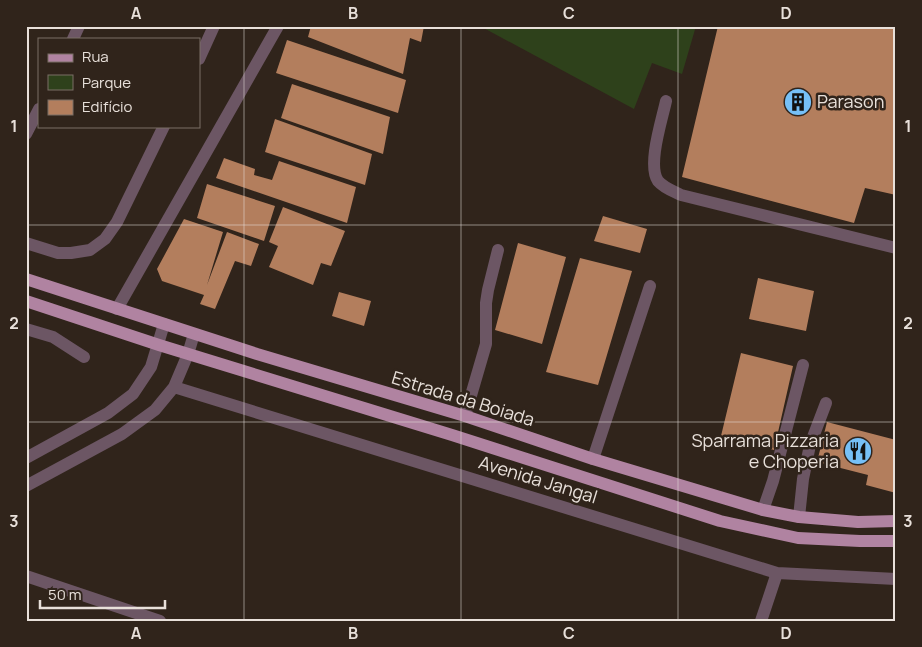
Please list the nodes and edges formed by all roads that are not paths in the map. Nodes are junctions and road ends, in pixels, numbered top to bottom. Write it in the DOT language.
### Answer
graph roads {
  1 [pos="79,26"];
  2 [pos="214,26"];
  3 [pos="278,26"];
  4 [pos="73,38"];
  5 [pos="200,57"];
  6 [pos="666,101"];
  7 [pos="38,111"];
  8 [pos="163,128"];
  9 [pos="26,134"];
  10 [pos="26,243"];
  11 [pos="896,248"];
  12 [pos="498,250"];
  13 [pos="26,279"];
  14 [pos="650,286"];
  15 [pos="26,302"];
  16 [pos="117,309"];
  17 [pos="164,324"];
  18 [pos="26,329"];
  19 [pos="194,334"];
  20 [pos="159,345"];
  21 [pos="188,354"];
  22 [pos="84,357"];
  23 [pos="803,365"];
  24 [pos="174,387"];
  25 [pos="826,403"];
  26 [pos="466,416"];
  27 [pos="26,458"];
  28 [pos="593,459"];
  29 [pos="26,486"];
  30 [pos="763,510"];
  31 [pos="800,517"];
  32 [pos="896,521"];
  33 [pos="896,541"];
  34 [pos="777,573"];
  35 [pos="26,576"];
  36 [pos="896,578"];
  37 [pos="160,621"];
  38 [pos="762,621"];
  1 -- 4 [label="street"];
  2 -- 5 [label="street"];
  3 -- 16 [label="street"];
  6 -- 11 [label="street"];
  7 -- 9 [label="street"];
  8 -- 10 [label="street"];
  12 -- 26 [label="street"];
  13 -- 16 [label="main road, Estrada da Boiada"];
  14 -- 28 [label="street"];
  15 -- 20 [label="main road"];
  16 -- 17 [label="main road, Estrada da Boiada"];
  17 -- 19 [label="main road, Estrada da Boiada"];
  17 -- 20 [label="street"];
  18 -- 22 [label="street"];
  19 -- 21 [label="street"];
  19 -- 26 [label="main road, Estrada da Boiada"];
  20 -- 21 [label="main road"];
  20 -- 27 [label="street"];
  21 -- 24 [label="street"];
  21 -- 33 [label="main road"];
  23 -- 30 [label="street"];
  24 -- 29 [label="street"];
  24 -- 34 [label="street, Avenida Jangal"];
  25 -- 31 [label="street"];
  26 -- 28 [label="main road, Estrada da Boiada"];
  28 -- 30 [label="main road, Estrada da Boiada"];
  30 -- 31 [label="main road, Estrada da Boiada"];
  31 -- 32 [label="main road, Estrada da Boiada"];
  34 -- 36 [label="street, Avenida Jangal"];
  34 -- 38 [label="street"];
  35 -- 37 [label="street"];
}
